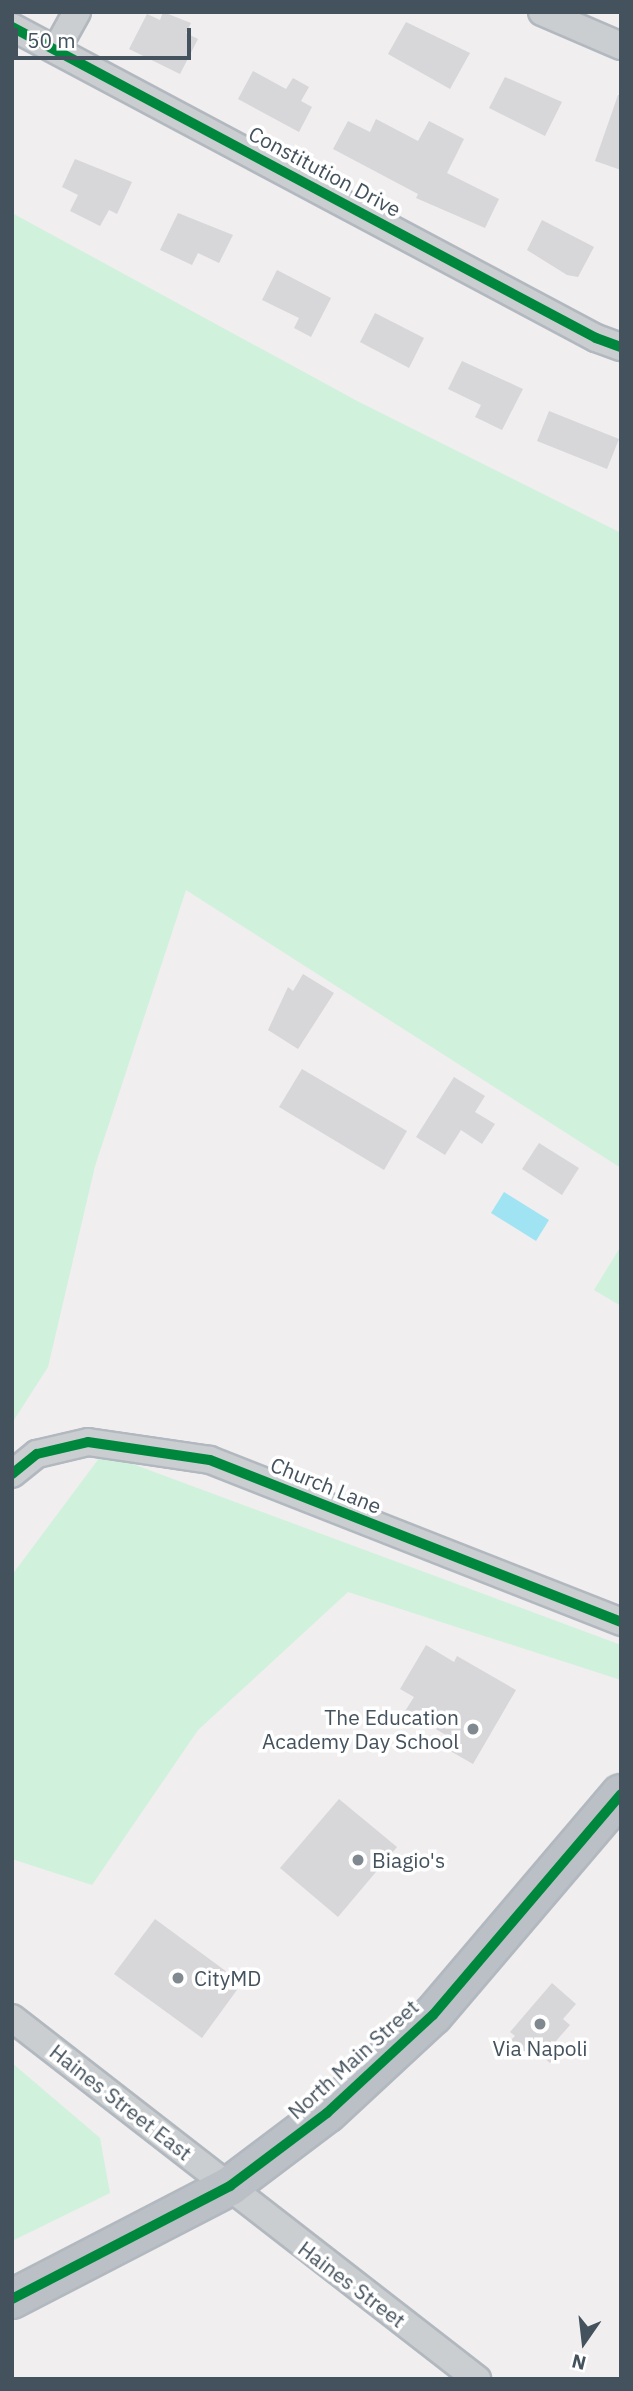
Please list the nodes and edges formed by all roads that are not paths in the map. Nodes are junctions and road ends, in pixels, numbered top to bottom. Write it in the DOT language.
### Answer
graph roads {
  1 [pos="77,12"];
  2 [pos="542,12"];
  3 [pos="12,27"];
  4 [pos="621,46"];
  5 [pos="57,48"];
  6 [pos="621,347"];
  7 [pos="12,1474"];
  8 [pos="621,1622"];
  9 [pos="621,1794"];
  10 [pos="12,2018"];
  11 [pos="230,2186"];
  12 [pos="12,2299"];
  13 [pos="477,2379"];
  1 -- 5 [label="street"];
  2 -- 4 [label="street"];
  3 -- 5 [label="street, Constitution Drive"];
  5 -- 6 [label="street, Constitution Drive"];
  7 -- 8 [label="street, Church Lane"];
  9 -- 11 [label="highway, North Main Street"];
  10 -- 11 [label="street, Haines Street East"];
  11 -- 12 [label="highway, North Main Street"];
  11 -- 13 [label="street, Haines Street"];
}
